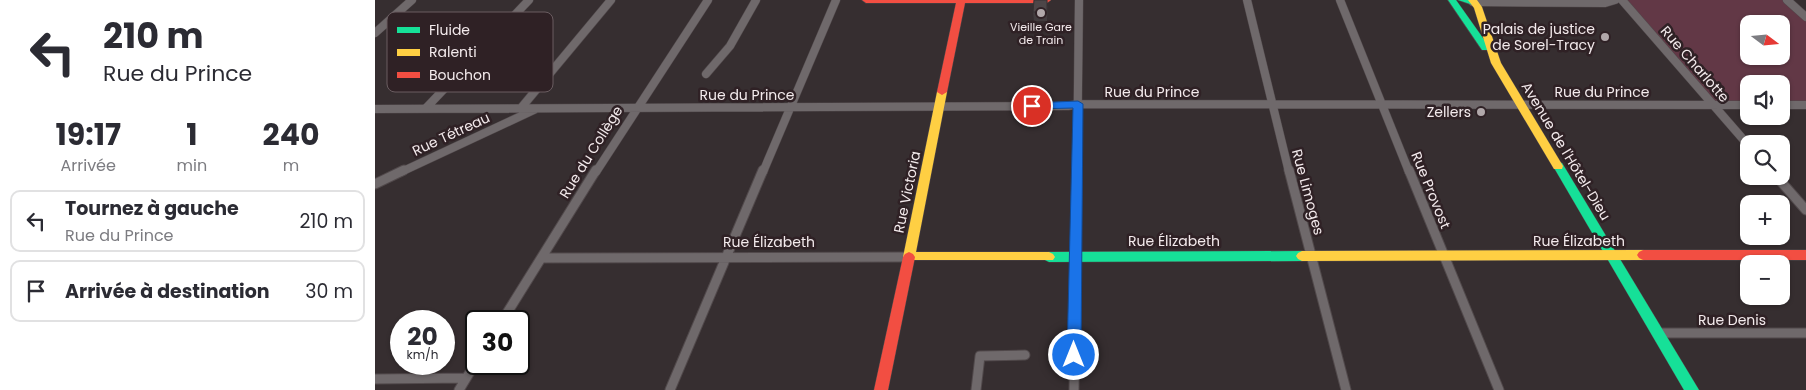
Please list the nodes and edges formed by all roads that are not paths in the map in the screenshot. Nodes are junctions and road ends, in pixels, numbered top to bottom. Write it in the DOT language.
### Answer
graph roads {
  1 [pos="412,0"];
  2 [pos="529,0"];
  3 [pos="611,0"];
  4 [pos="708,0"];
  5 [pos="756,0"];
  6 [pos="835,0"];
  7 [pos="866,0"];
  8 [pos="961,0"];
  9 [pos="1047,0"];
  10 [pos="1079,0"];
  11 [pos="1247,0"];
  12 [pos="1340,0"];
  13 [pos="1452,0"];
  14 [pos="1615,0"];
  15 [pos="1622,0"];
  16 [pos="1787,0"];
  17 [pos="1469,1"];
  18 [pos="399,12"];
  19 [pos="518,12"];
  20 [pos="1806,17"];
  21 [pos="387,22"];
  22 [pos="375,33"];
  23 [pos="1492,53"];
  24 [pos="553,70"];
  25 [pos="706,74"];
  26 [pos="441,92"];
  27 [pos="534,92"];
  28 [pos="1078,104"];
  29 [pos="1521,104"];
  30 [pos="1382,105"];
  31 [pos="1713,105"];
  32 [pos="1740,105"];
  33 [pos="1790,105"];
  34 [pos="1806,105"];
  35 [pos="1272,106"];
  36 [pos="789,107"];
  37 [pos="940,107"];
  38 [pos="426,108"];
  39 [pos="521,108"];
  40 [pos="538,108"];
  41 [pos="637,108"];
  42 [pos="377,110"];
  43 [pos="1740,136"];
  44 [pos="375,184"];
  45 [pos="1784,185"];
  46 [pos="1806,210"];
  47 [pos="1806,255"];
  48 [pos="726,256"];
  49 [pos="1075,256"];
  50 [pos="1311,256"];
  51 [pos="1444,256"];
  52 [pos="1610,256"];
  53 [pos="909,257"];
  54 [pos="542,258"];
  55 [pos="509,310"];
  56 [pos="1657,333"];
  57 [pos="1806,334"];
  58 [pos="1025,355"];
  59 [pos="468,375"];
  60 [pos="466,378"];
  61 [pos="375,379"];
  62 [pos="459,390"];
  63 [pos="670,390"];
  64 [pos="881,390"];
  65 [pos="976,390"];
  66 [pos="1074,390"];
  67 [pos="1346,390"];
  68 [pos="1499,390"];
  69 [pos="1692,390"];
  1 -- 18 [label="street"];
  2 -- 19 [label="street"];
  3 -- 24 [label="street"];
  4 -- 41 [label="street, Rue du Collège"];
  5 -- 25 [label="street"];
  6 -- 36 [label="street"];
  7 -- 8 [label="main road"];
  8 -- 9 [label="main road"];
  8 -- 37 [label="main road, Rue Victoria"];
  10 -- 28 [label="street"];
  11 -- 35 [label="street, Rue Limoges"];
  12 -- 30 [label="street, Rue Provost"];
  13 -- 23 [label="main road"];
  14 -- 17 [label="street"];
  15 -- 31 [label="street, Rue Charlotte"];
  16 -- 20 [label="street"];
  17 -- 23 [label="main road, Avenue de l'Hôtel-Dieu"];
  21 -- 22 [label="street"];
  23 -- 29 [label="main road, Avenue de l'Hôtel-Dieu"];
  26 -- 38 [label="street"];
  27 -- 39 [label="street"];
  28 -- 35 [label="street, Rue du Prince"];
  28 -- 37 [label="street, Rue du Prince"];
  28 -- 49 [label="street"];
  29 -- 30 [label="street, Rue du Prince"];
  29 -- 31 [label="street, Rue du Prince"];
  29 -- 52 [label="main road, Avenue de l'Hôtel-Dieu"];
  30 -- 35 [label="street, Rue du Prince"];
  30 -- 51 [label="street, Rue Provost"];
  31 -- 32 [label="street, Rue du Prince"];
  31 -- 43 [label="street, Rue Charlotte"];
  33 -- 34 [label="street"];
  35 -- 50 [label="street, Rue Limoges"];
  36 -- 37 [label="street, Rue du Prince"];
  36 -- 41 [label="street, Rue du Prince"];
  36 -- 48 [label="street"];
  37 -- 53 [label="main road, Rue Victoria"];
  38 -- 39 [label="street, Rue du Prince"];
  38 -- 42 [label="street, Rue du Prince"];
  39 -- 40 [label="street, Rue du Prince"];
  40 -- 41 [label="street, Rue du Prince"];
  40 -- 44 [label="street, Rue Tétreau"];
  41 -- 54 [label="street, Rue du Collège"];
  45 -- 46 [label="street"];
  47 -- 52 [label="main road, Rue Élizabeth"];
  48 -- 53 [label="street, Rue Élizabeth"];
  48 -- 54 [label="street, Rue Élizabeth"];
  48 -- 63 [label="street"];
  49 -- 50 [label="main road, Rue Élizabeth"];
  49 -- 53 [label="main road, Rue Élizabeth"];
  49 -- 66 [label="street"];
  50 -- 51 [label="main road, Rue Élizabeth"];
  50 -- 67 [label="street, Rue Limoges"];
  51 -- 52 [label="main road, Rue Élizabeth"];
  51 -- 68 [label="street, Rue Provost"];
  52 -- 56 [label="main road, Avenue de l'Hôtel-Dieu"];
  53 -- 64 [label="main road, Rue Victoria"];
  54 -- 55 [label="street, Rue du Collège"];
  56 -- 57 [label="street, Rue Denis"];
  56 -- 69 [label="main road, Avenue de l'Hôtel-Dieu"];
  58 -- 65 [label="street"];
  59 -- 60 [label="street"];
  60 -- 61 [label="street"];
  60 -- 62 [label="street"];
}
